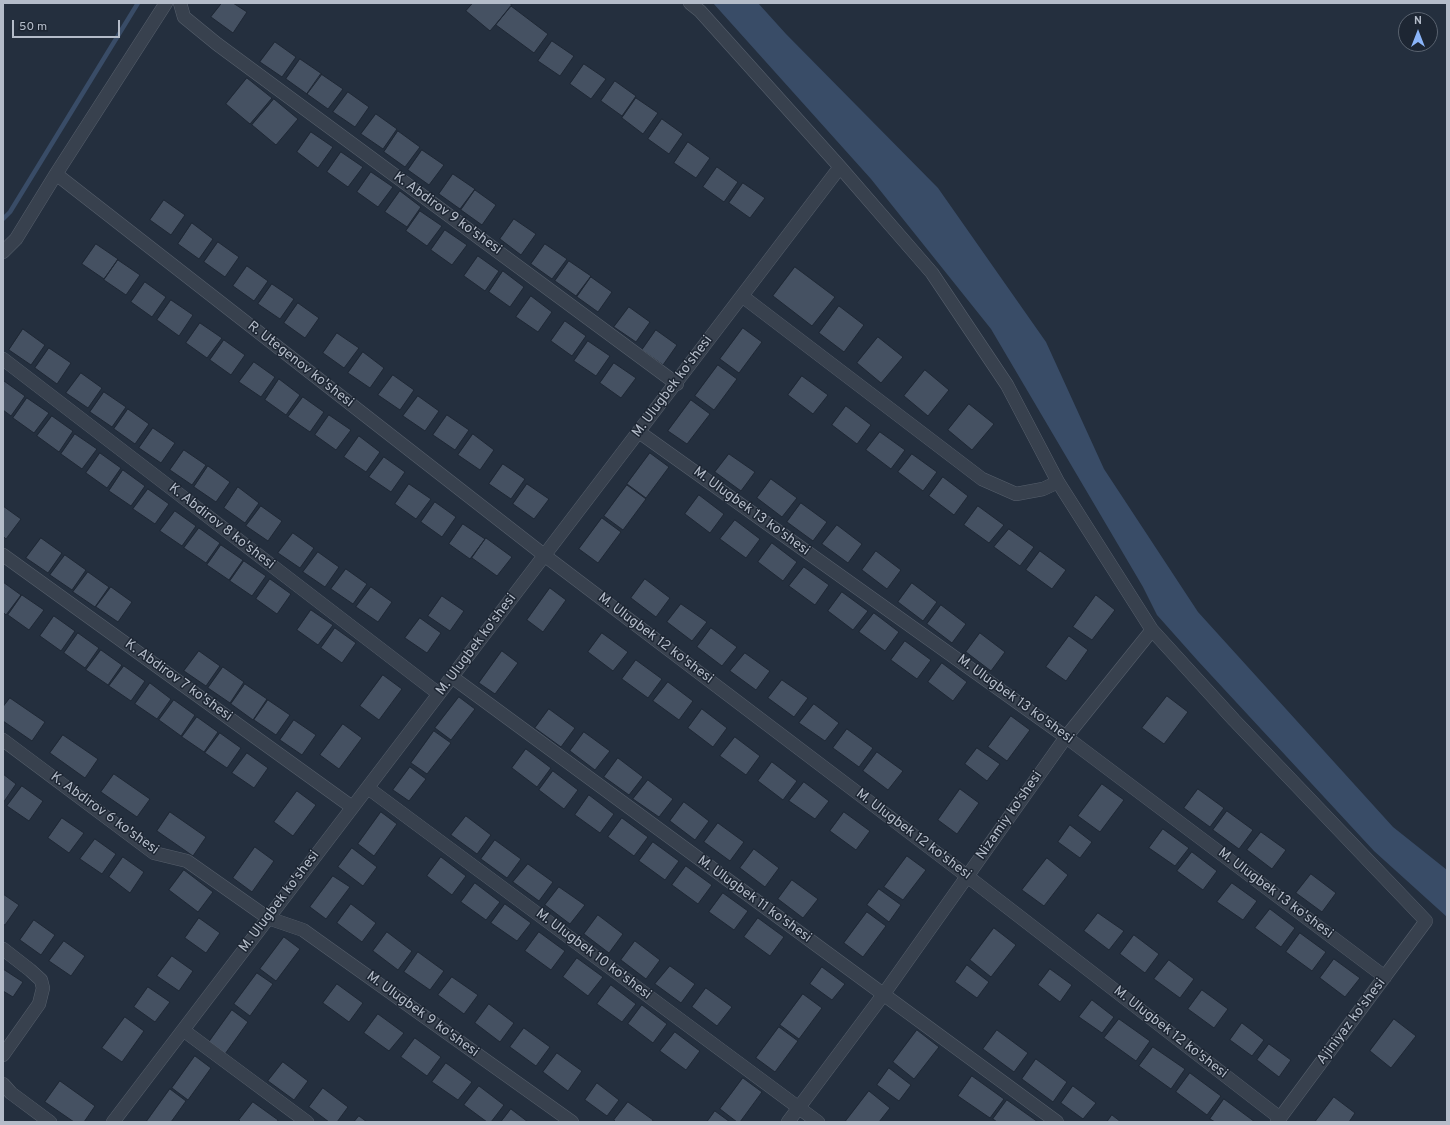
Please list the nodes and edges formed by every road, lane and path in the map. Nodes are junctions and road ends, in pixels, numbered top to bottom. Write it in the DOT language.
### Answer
graph roads {
  1 [pos="166,3"];
  2 [pos="180,3"];
  3 [pos="690,3"];
  4 [pos="840,167"];
  5 [pos="56,174"];
  6 [pos="3,252"];
  7 [pos="742,296"];
  8 [pos="3,359"];
  9 [pos="677,384"];
  10 [pos="639,432"];
  11 [pos="1058,482"];
  12 [pos="3,555"];
  13 [pos="544,555"];
  14 [pos="1152,630"];
  15 [pos="452,677"];
  16 [pos="439,694"];
  17 [pos="1066,737"];
  18 [pos="3,740"];
  19 [pos="368,788"];
  20 [pos="352,807"];
  21 [pos="967,876"];
  22 [pos="268,918"];
  23 [pos="3,949"];
  24 [pos="1385,977"];
  25 [pos="883,995"];
  26 [pos="183,1030"];
  27 [pos="3,1055"];
  28 [pos="3,1084"];
  29 [pos="799,1108"];
  30 [pos="1279,1120"];
  31 [pos="50,1122"];
  32 [pos="113,1122"];
  33 [pos="307,1122"];
  34 [pos="572,1122"];
  35 [pos="788,1122"];
  36 [pos="818,1122"];
  37 [pos="1057,1122"];
  1 -- 5 [label="street"];
  2 -- 9 [label="street, K. Abdirov 9 ko'shesi"];
  3 -- 4 [label="street"];
  4 -- 7 [label="street, M. Ulugbek ko'shesi"];
  4 -- 11 [label="street"];
  5 -- 6 [label="street"];
  5 -- 13 [label="street, R. Utegenov ko'shesi"];
  7 -- 9 [label="street, M. Ulugbek ko'shesi"];
  7 -- 11 [label="street"];
  8 -- 16 [label="street, K. Abdirov 8 ko'shesi"];
  9 -- 10 [label="street, M. Ulugbek ko'shesi"];
  10 -- 13 [label="street, M. Ulugbek ko'shesi"];
  10 -- 17 [label="street, M. Ulugbek 13 ko'shesi"];
  11 -- 14 [label="street"];
  12 -- 20 [label="street, K. Abdirov 7 ko'shesi"];
  13 -- 15 [label="street, M. Ulugbek ko'shesi"];
  13 -- 21 [label="street, M. Ulugbek 12 ko'shesi"];
  14 -- 17 [label="street, Nizamiy ko'shesi"];
  14 -- 24 [label="street, Ajiniyaz ko'shesi"];
  15 -- 16 [label="street, M. Ulugbek ko'shesi"];
  15 -- 25 [label="street, M. Ulugbek 11 ko'shesi"];
  16 -- 19 [label="street, M. Ulugbek ko'shesi"];
  17 -- 21 [label="street, Nizamiy ko'shesi"];
  17 -- 24 [label="street, M. Ulugbek 13 ko'shesi"];
  18 -- 22 [label="street, K. Abdirov 6 ko'shesi"];
  19 -- 20 [label="street, M. Ulugbek ko'shesi"];
  19 -- 29 [label="street, M. Ulugbek 10 ko'shesi"];
  20 -- 22 [label="street, M. Ulugbek ko'shesi"];
  21 -- 25 [label="street, Nizamiy ko'shesi"];
  21 -- 30 [label="street, M. Ulugbek 12 ko'shesi"];
  22 -- 26 [label="street, M. Ulugbek ko'shesi"];
  22 -- 34 [label="street, M. Ulugbek 9 ko'shesi"];
  23 -- 27 [label="street"];
  24 -- 30 [label="street, Ajiniyaz ko'shesi"];
  25 -- 29 [label="street, Nizamiy ko'shesi"];
  25 -- 37 [label="street, M. Ulugbek 11 ko'shesi"];
  26 -- 32 [label="street, M. Ulugbek ko'shesi"];
  26 -- 33 [label="street"];
  28 -- 31 [label="street"];
  29 -- 35 [label="street, Nizamiy ko'shesi"];
  29 -- 36 [label="street, M. Ulugbek 10 ko'shesi"];
}
